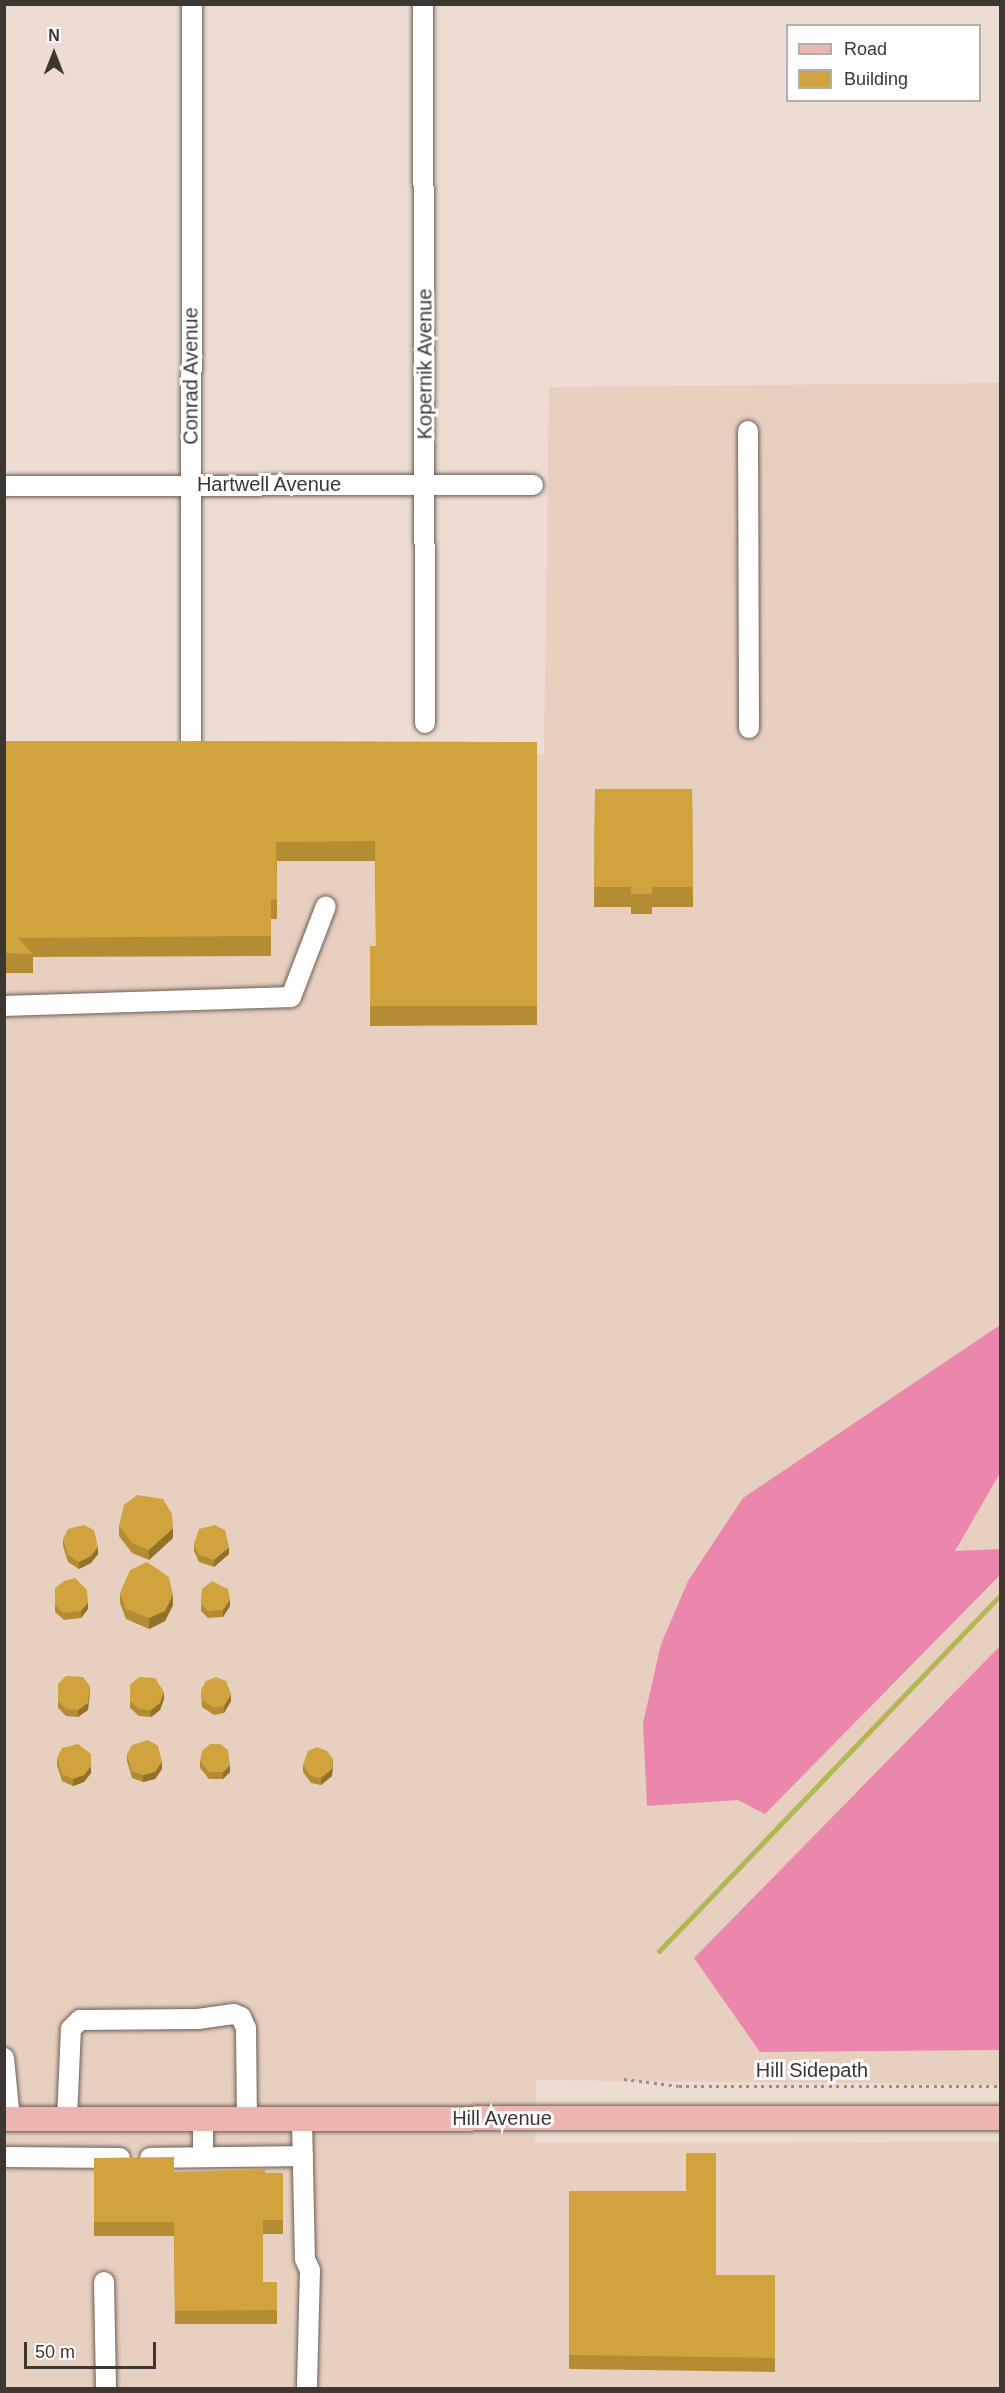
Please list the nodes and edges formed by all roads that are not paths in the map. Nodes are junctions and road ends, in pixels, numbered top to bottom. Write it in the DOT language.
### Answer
graph roads {
  1 [pos="192,4"];
  2 [pos="423,4"];
  3 [pos="748,431"];
  4 [pos="190,484"];
  5 [pos="425,484"];
  6 [pos="533,485"];
  7 [pos="4,486"];
  8 [pos="425,723"];
  9 [pos="749,728"];
  10 [pos="191,747"];
  11 [pos="326,906"];
  12 [pos="4,1006"];
  13 [pos="4,2058"];
  14 [pos="1000,2118"];
  15 [pos="7,2119"];
  16 [pos="67,2119"];
  17 [pos="203,2119"];
  18 [pos="247,2119"];
  19 [pos="302,2119"];
  20 [pos="303,2156"];
  21 [pos="4,2157"];
  22 [pos="203,2157"];
  23 [pos="104,2282"];
  24 [pos="106,2388"];
  25 [pos="307,2388"];
  1 -- 4 [label="street, Conrad Avenue"];
  2 -- 5 [label="street, Kopernik Avenue"];
  3 -- 9 [label="street"];
  4 -- 5 [label="street, Hartwell Avenue"];
  4 -- 7 [label="street, Hartwell Avenue"];
  4 -- 10 [label="street, Conrad Avenue"];
  5 -- 6 [label="street, Hartwell Avenue"];
  5 -- 8 [label="street, Kopernik Avenue"];
  11 -- 12 [label="street"];
  13 -- 15 [label="street"];
  14 -- 19 [label="main road, Hill Avenue"];
  15 -- 16 [label="main road, Hill Avenue"];
  16 -- 17 [label="main road, Hill Avenue"];
  16 -- 18 [label="street"];
  17 -- 18 [label="main road, Hill Avenue"];
  17 -- 22 [label="street"];
  18 -- 19 [label="main road, Hill Avenue"];
  19 -- 20 [label="street"];
  20 -- 22 [label="street"];
  20 -- 25 [label="street"];
  21 -- 22 [label="street"];
  23 -- 24 [label="street"];
}
